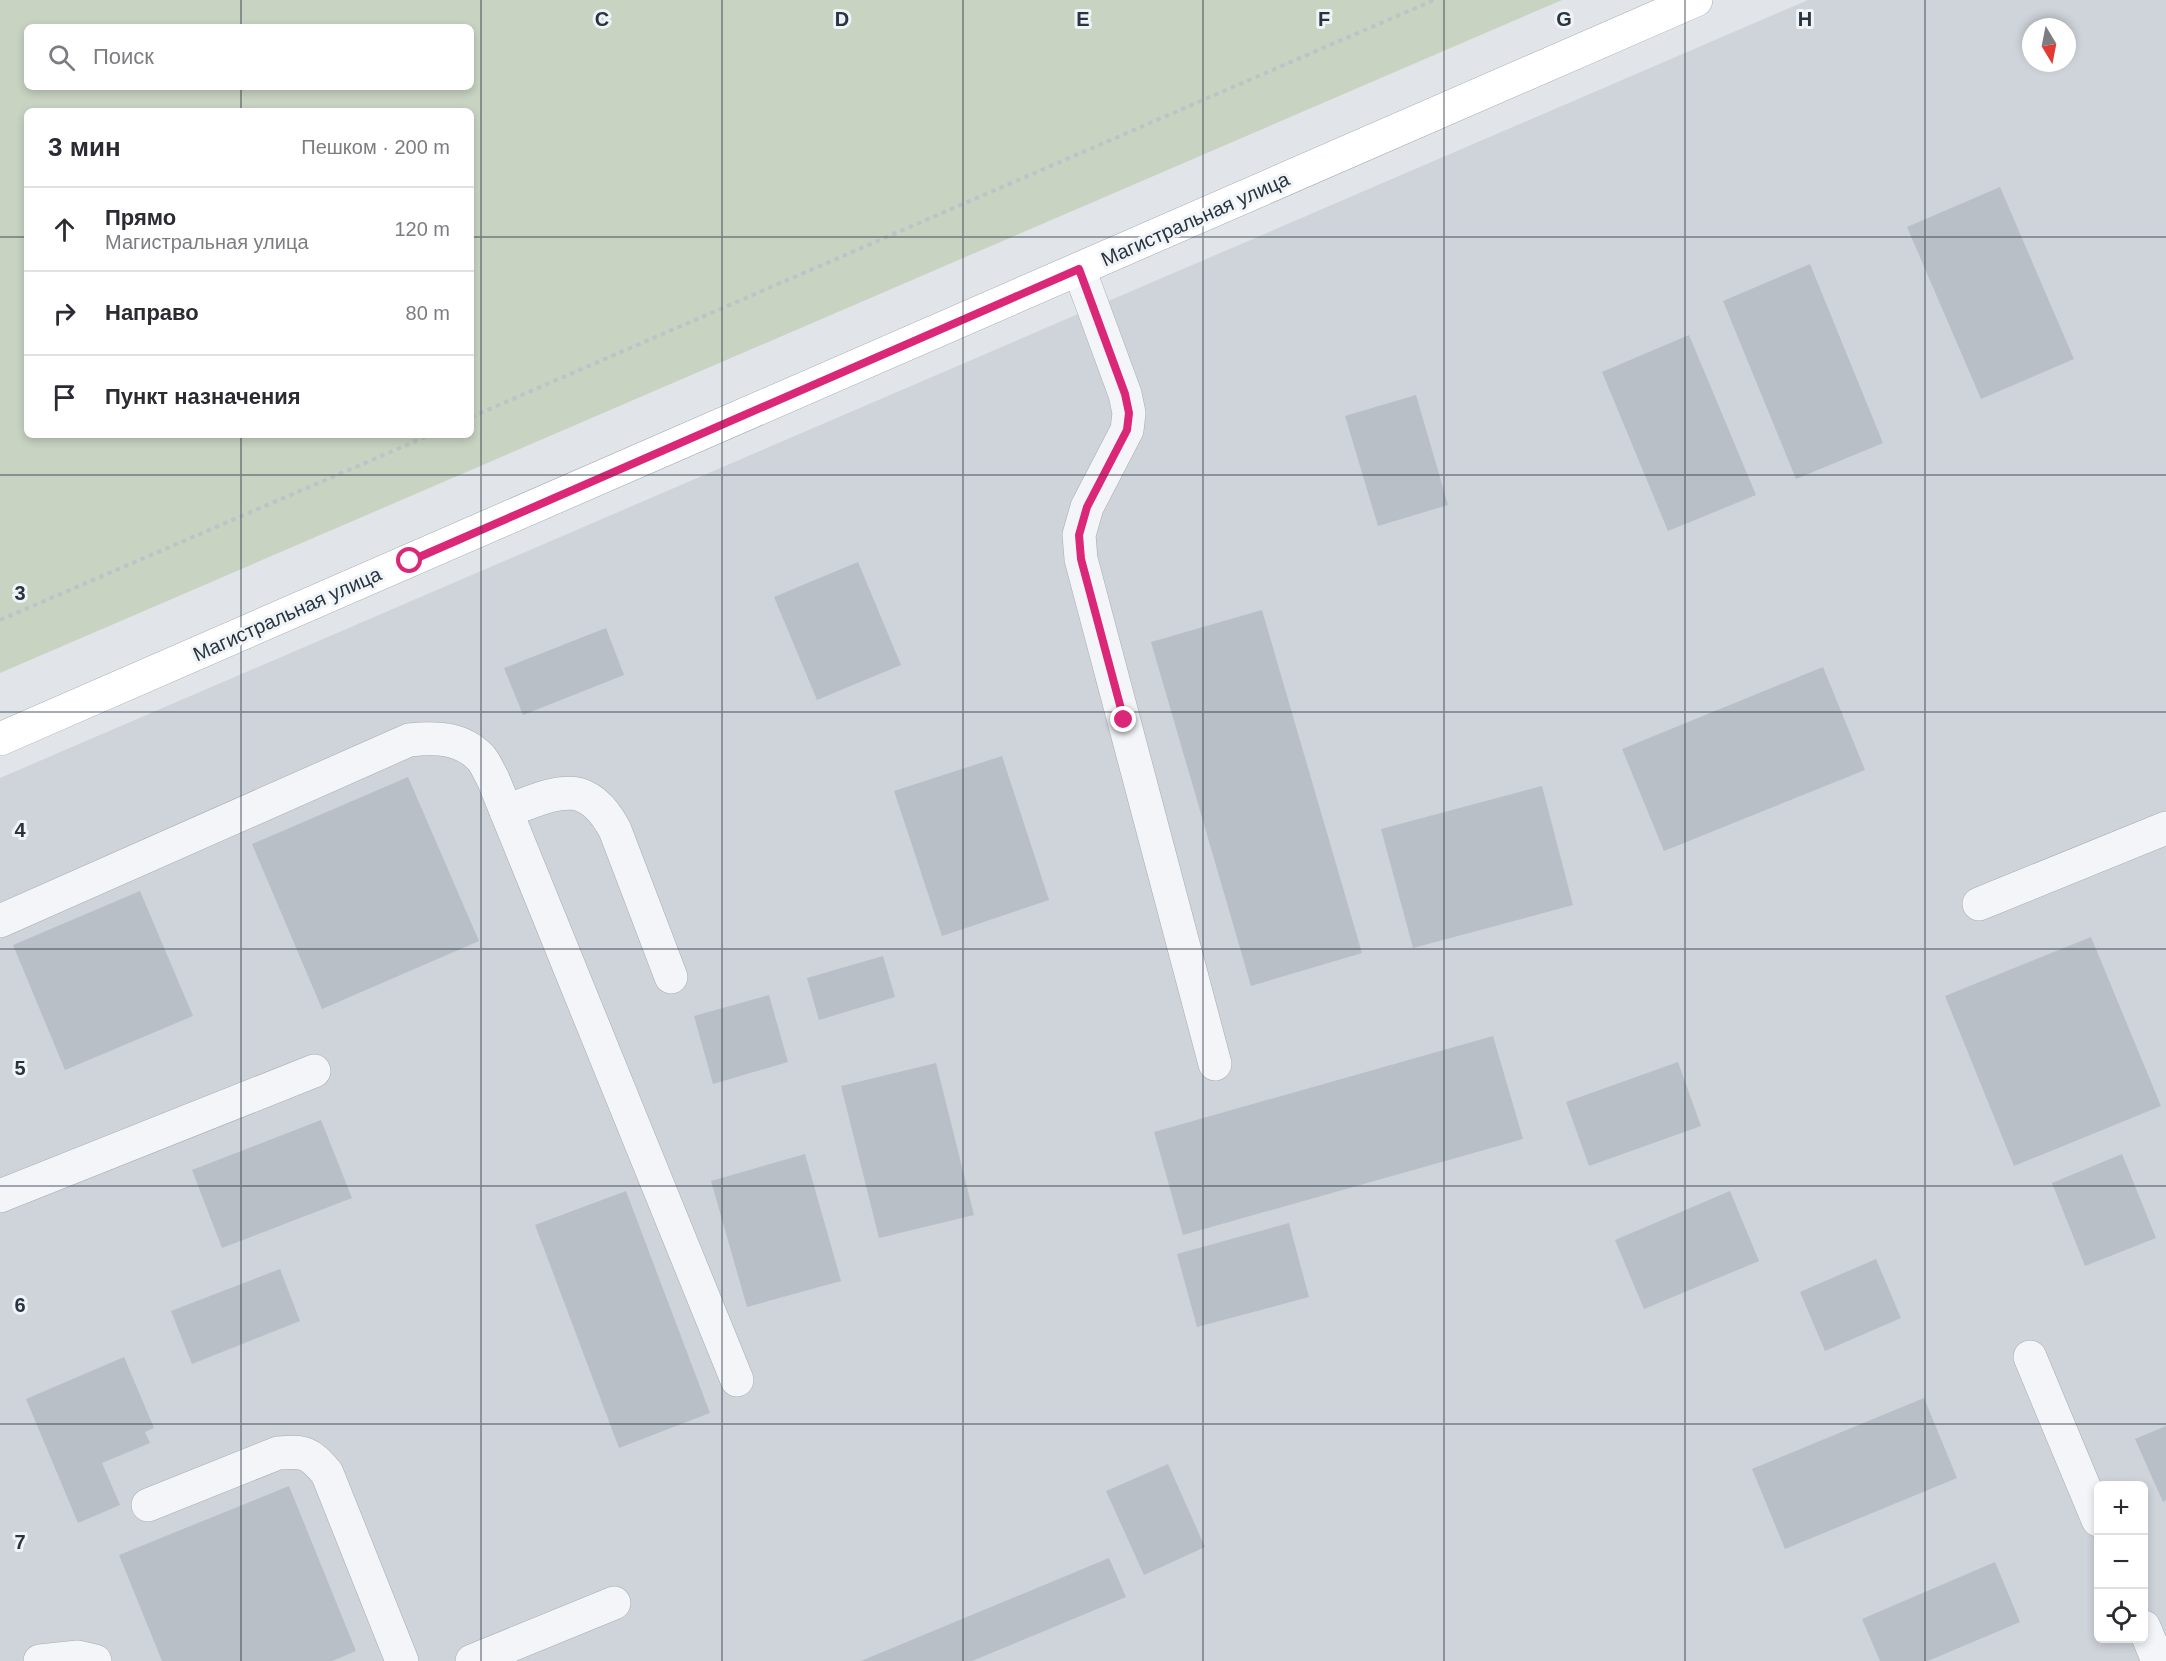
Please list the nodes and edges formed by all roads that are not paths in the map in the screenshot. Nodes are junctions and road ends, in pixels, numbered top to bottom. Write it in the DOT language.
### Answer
graph roads {
  1 [pos="1696,0"];
  2 [pos="1079,269"];
  3 [pos="0,739"];
  4 [pos="507,811"];
  5 [pos="2166,828"];
  6 [pos="1979,904"];
  7 [pos="0,921"];
  8 [pos="671,977"];
  9 [pos="1215,1064"];
  10 [pos="314,1071"];
  11 [pos="0,1196"];
  12 [pos="2030,1357"];
  13 [pos="737,1380"];
  14 [pos="148,1505"];
  15 [pos="2094,1510"];
  16 [pos="614,1603"];
  17 [pos="2148,1637"];
  18 [pos="40,1661"];
  19 [pos="95,1661"];
  20 [pos="402,1661"];
  21 [pos="472,1661"];
  22 [pos="2158,1661"];
  1 -- 2 [label="main road, Магистральная улица"];
  2 -- 3 [label="main road, Магистральная улица"];
  2 -- 9 [label="lane"];
  4 -- 7 [label="lane"];
  4 -- 8 [label="lane"];
  4 -- 13 [label="lane"];
  5 -- 6 [label="lane"];
  10 -- 11 [label="lane"];
  12 -- 15 [label="lane"];
  14 -- 20 [label="lane"];
  16 -- 21 [label="lane"];
  17 -- 22 [label="lane"];
  18 -- 19 [label="lane"];
}
